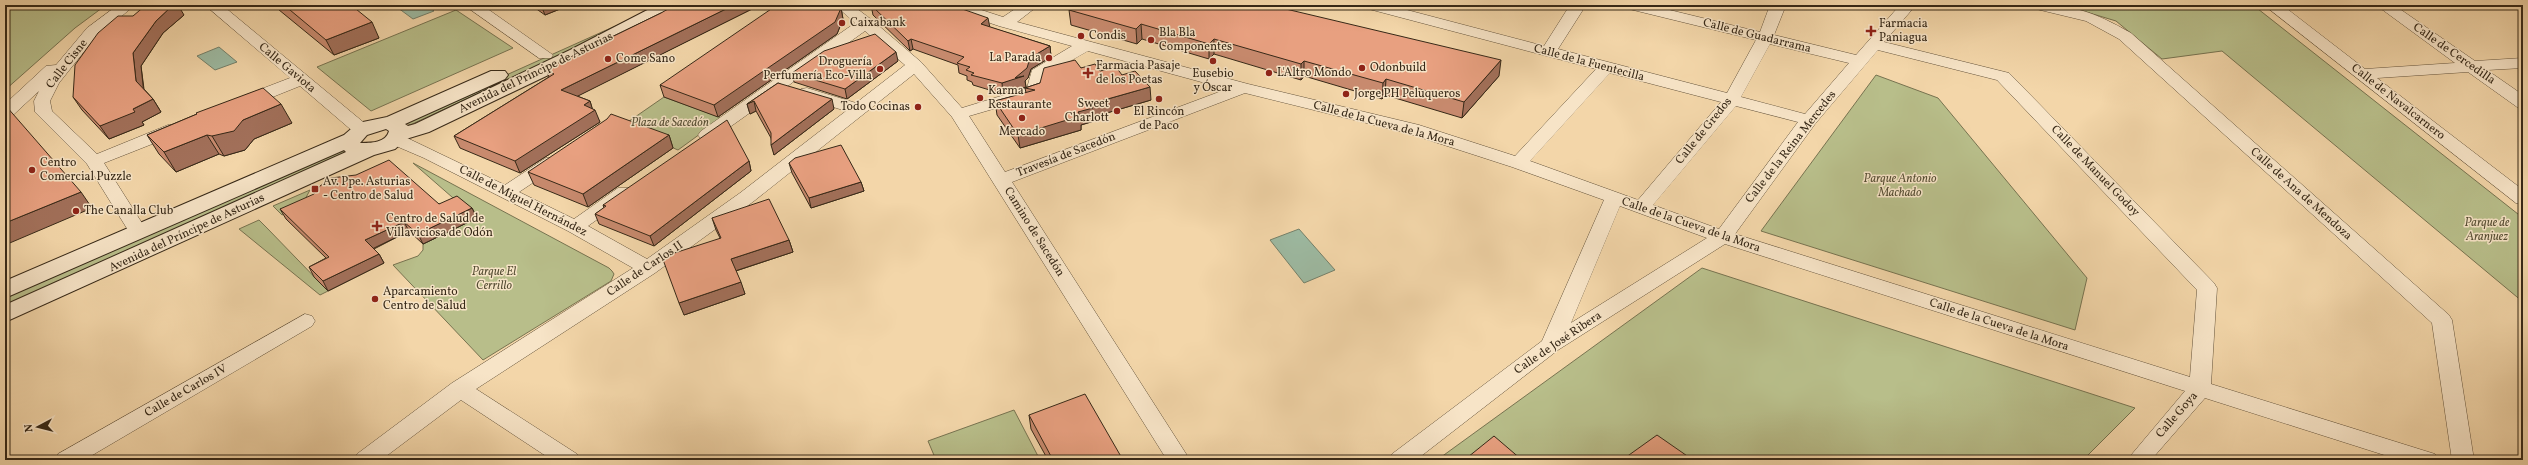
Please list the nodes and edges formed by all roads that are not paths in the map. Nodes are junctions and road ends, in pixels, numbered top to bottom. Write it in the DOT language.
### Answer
graph roads {
  1 [pos="127,5"];
  2 [pos="213,5"];
  3 [pos="472,5"];
  4 [pos="648,5"];
  5 [pos="670,5"];
  6 [pos="844,5"];
  7 [pos="951,5"];
  8 [pos="1031,5"];
  9 [pos="1370,5"];
  10 [pos="1578,5"];
  11 [pos="1630,5"];
  12 [pos="1778,5"];
  13 [pos="1908,5"];
  14 [pos="2037,5"];
  15 [pos="2272,5"];
  16 [pos="2384,5"];
  17 [pos="1420,11"];
  18 [pos="866,23"];
  19 [pos="1006,23"];
  20 [pos="93,32"];
  21 [pos="1765,38"];
  22 [pos="1086,45"];
  23 [pos="1876,45"];
  24 [pos="1548,52"];
  25 [pos="545,55"];
  26 [pos="1860,61"];
  27 [pos="2523,62"];
  28 [pos="915,65"];
  29 [pos="2471,66"];
  30 [pos="1606,68"];
  31 [pos="2362,74"];
  32 [pos="300,80"];
  33 [pos="778,85"];
  34 [pos="1244,88"];
  35 [pos="1731,101"];
  36 [pos="2523,103"];
  37 [pos="226,109"];
  38 [pos="859,109"];
  39 [pos="5,113"];
  40 [pos="959,114"];
  41 [pos="1809,120"];
  42 [pos="190,123"];
  43 [pos="395,132"];
  44 [pos="360,140"];
  45 [pos="696,143"];
  46 [pos="565,154"];
  47 [pos="94,161"];
  48 [pos="1518,163"];
  49 [pos="1001,180"];
  50 [pos="638,183"];
  51 [pos="505,193"];
  52 [pos="1614,198"];
  53 [pos="2523,199"];
  54 [pos="1641,208"];
  55 [pos="574,227"];
  56 [pos="138,232"];
  57 [pos="1722,237"];
  58 [pos="648,268"];
  59 [pos="5,290"];
  60 [pos="5,314"];
  61 [pos="305,321"];
  62 [pos="1551,345"];
  63 [pos="460,389"];
  64 [pos="2200,389"];
  65 [pos="66,460"];
  66 [pos="365,460"];
  67 [pos="569,460"];
  68 [pos="1179,460"];
  69 [pos="1400,460"];
  70 [pos="2138,460"];
  71 [pos="2428,460"];
  72 [pos="2463,460"];
  1 -- 20 [label="street"];
  2 -- 32 [label="street, Calle Gaviota"];
  3 -- 25 [label="street"];
  4 -- 25 [label="street, Avenida del Príncipe de Asturias"];
  5 -- 43 [label="street, Avenida del Príncipe de Asturias"];
  6 -- 18 [label="street, Camino de Sacedón"];
  7 -- 19 [label="street, Calle de la Cueva de la Mora"];
  8 -- 19 [label="street"];
  9 -- 17 [label="street, Calle de la Fuentecilla"];
  10 -- 24 [label="street"];
  11 -- 21 [label="street, Calle de Guadarrama"];
  12 -- 21 [label="street, Calle de Gredos"];
  13 -- 23 [label="street, Calle de la Reina Mercedes"];
  14 -- 72 [label="street, Calle de Ana de Mendoza"];
  15 -- 31 [label="street, Calle de Navalcarnero"];
  16 -- 29 [label="street, Calle de Cercedilla"];
  17 -- 24 [label="street, Calle de la Fuentecilla"];
  18 -- 28 [label="street, Camino de Sacedón"];
  18 -- 33 [label="street"];
  19 -- 22 [label="street, Calle de la Cueva de la Mora"];
  20 -- 39 [label="street"];
  20 -- 47 [label="street, Calle Cisne"];
  21 -- 26 [label="street, Calle de Guadarrama"];
  21 -- 35 [label="street, Calle de Gredos"];
  22 -- 34 [label="street, Calle de la Cueva de la Mora"];
  22 -- 40 [label="street"];
  23 -- 26 [label="street, Calle de la Reina Mercedes"];
  23 -- 64 [label="street, Calle de Manuel Godoy"];
  24 -- 30 [label="street, Calle de la Fuentecilla"];
  25 -- 43 [label="street, Avenida del Príncipe de Asturias"];
  26 -- 41 [label="street, Calle de la Reina Mercedes"];
  27 -- 29 [label="street"];
  28 -- 38 [label="street, Calle de Carlos II"];
  28 -- 40 [label="street, Camino de Sacedón"];
  29 -- 31 [label="street"];
  29 -- 36 [label="street, Calle de Cercedilla"];
  30 -- 35 [label="street, Calle de la Fuentecilla"];
  30 -- 48 [label="street"];
  31 -- 53 [label="street, Calle de Navalcarnero"];
  32 -- 37 [label="street"];
  32 -- 44 [label="street, Calle Gaviota"];
  33 -- 38 [label="street"];
  33 -- 45 [label="street"];
  34 -- 48 [label="street, Calle de la Cueva de la Mora"];
  34 -- 49 [label="street, Travesía de Sacedón"];
  35 -- 41 [label="street, Calle de la Fuentecilla"];
  35 -- 54 [label="street, Calle de Gredos"];
  38 -- 58 [label="street, Calle de Carlos II"];
  40 -- 49 [label="street, Camino de Sacedón"];
  41 -- 57 [label="street, Calle de la Reina Mercedes"];
  42 -- 47 [label="street"];
  43 -- 44 [label="street"];
  43 -- 51 [label="street, Calle de Miguel Hernández"];
  44 -- 56 [label="street, Avenida del Príncipe de Asturias"];
  44 -- 60 [label="street, Avenida del Príncipe de Asturias"];
  46 -- 51 [label="street"];
  47 -- 56 [label="street, Calle Cisne"];
  48 -- 52 [label="street, Calle de la Cueva de la Mora"];
  49 -- 68 [label="street, Camino de Sacedón"];
  50 -- 55 [label="street"];
  51 -- 55 [label="street, Calle de Miguel Hernández"];
  52 -- 54 [label="street, Calle de la Cueva de la Mora"];
  52 -- 62 [label="street"];
  54 -- 57 [label="street, Calle de la Cueva de la Mora"];
  55 -- 58 [label="street, Calle de Miguel Hernández"];
  56 -- 59 [label="street, Avenida del Príncipe de Asturias"];
  57 -- 62 [label="street, Calle de José Ribera"];
  57 -- 64 [label="street, Calle de la Cueva de la Mora"];
  58 -- 63 [label="street, Calle de Carlos II"];
  61 -- 65 [label="street, Calle de Carlos IV"];
  62 -- 69 [label="street, Calle de José Ribera"];
  63 -- 66 [label="street, Calle de Carlos II"];
  63 -- 67 [label="street"];
  64 -- 70 [label="street, Calle Goya"];
  64 -- 71 [label="street, Calle de la Cueva de la Mora"];
}
